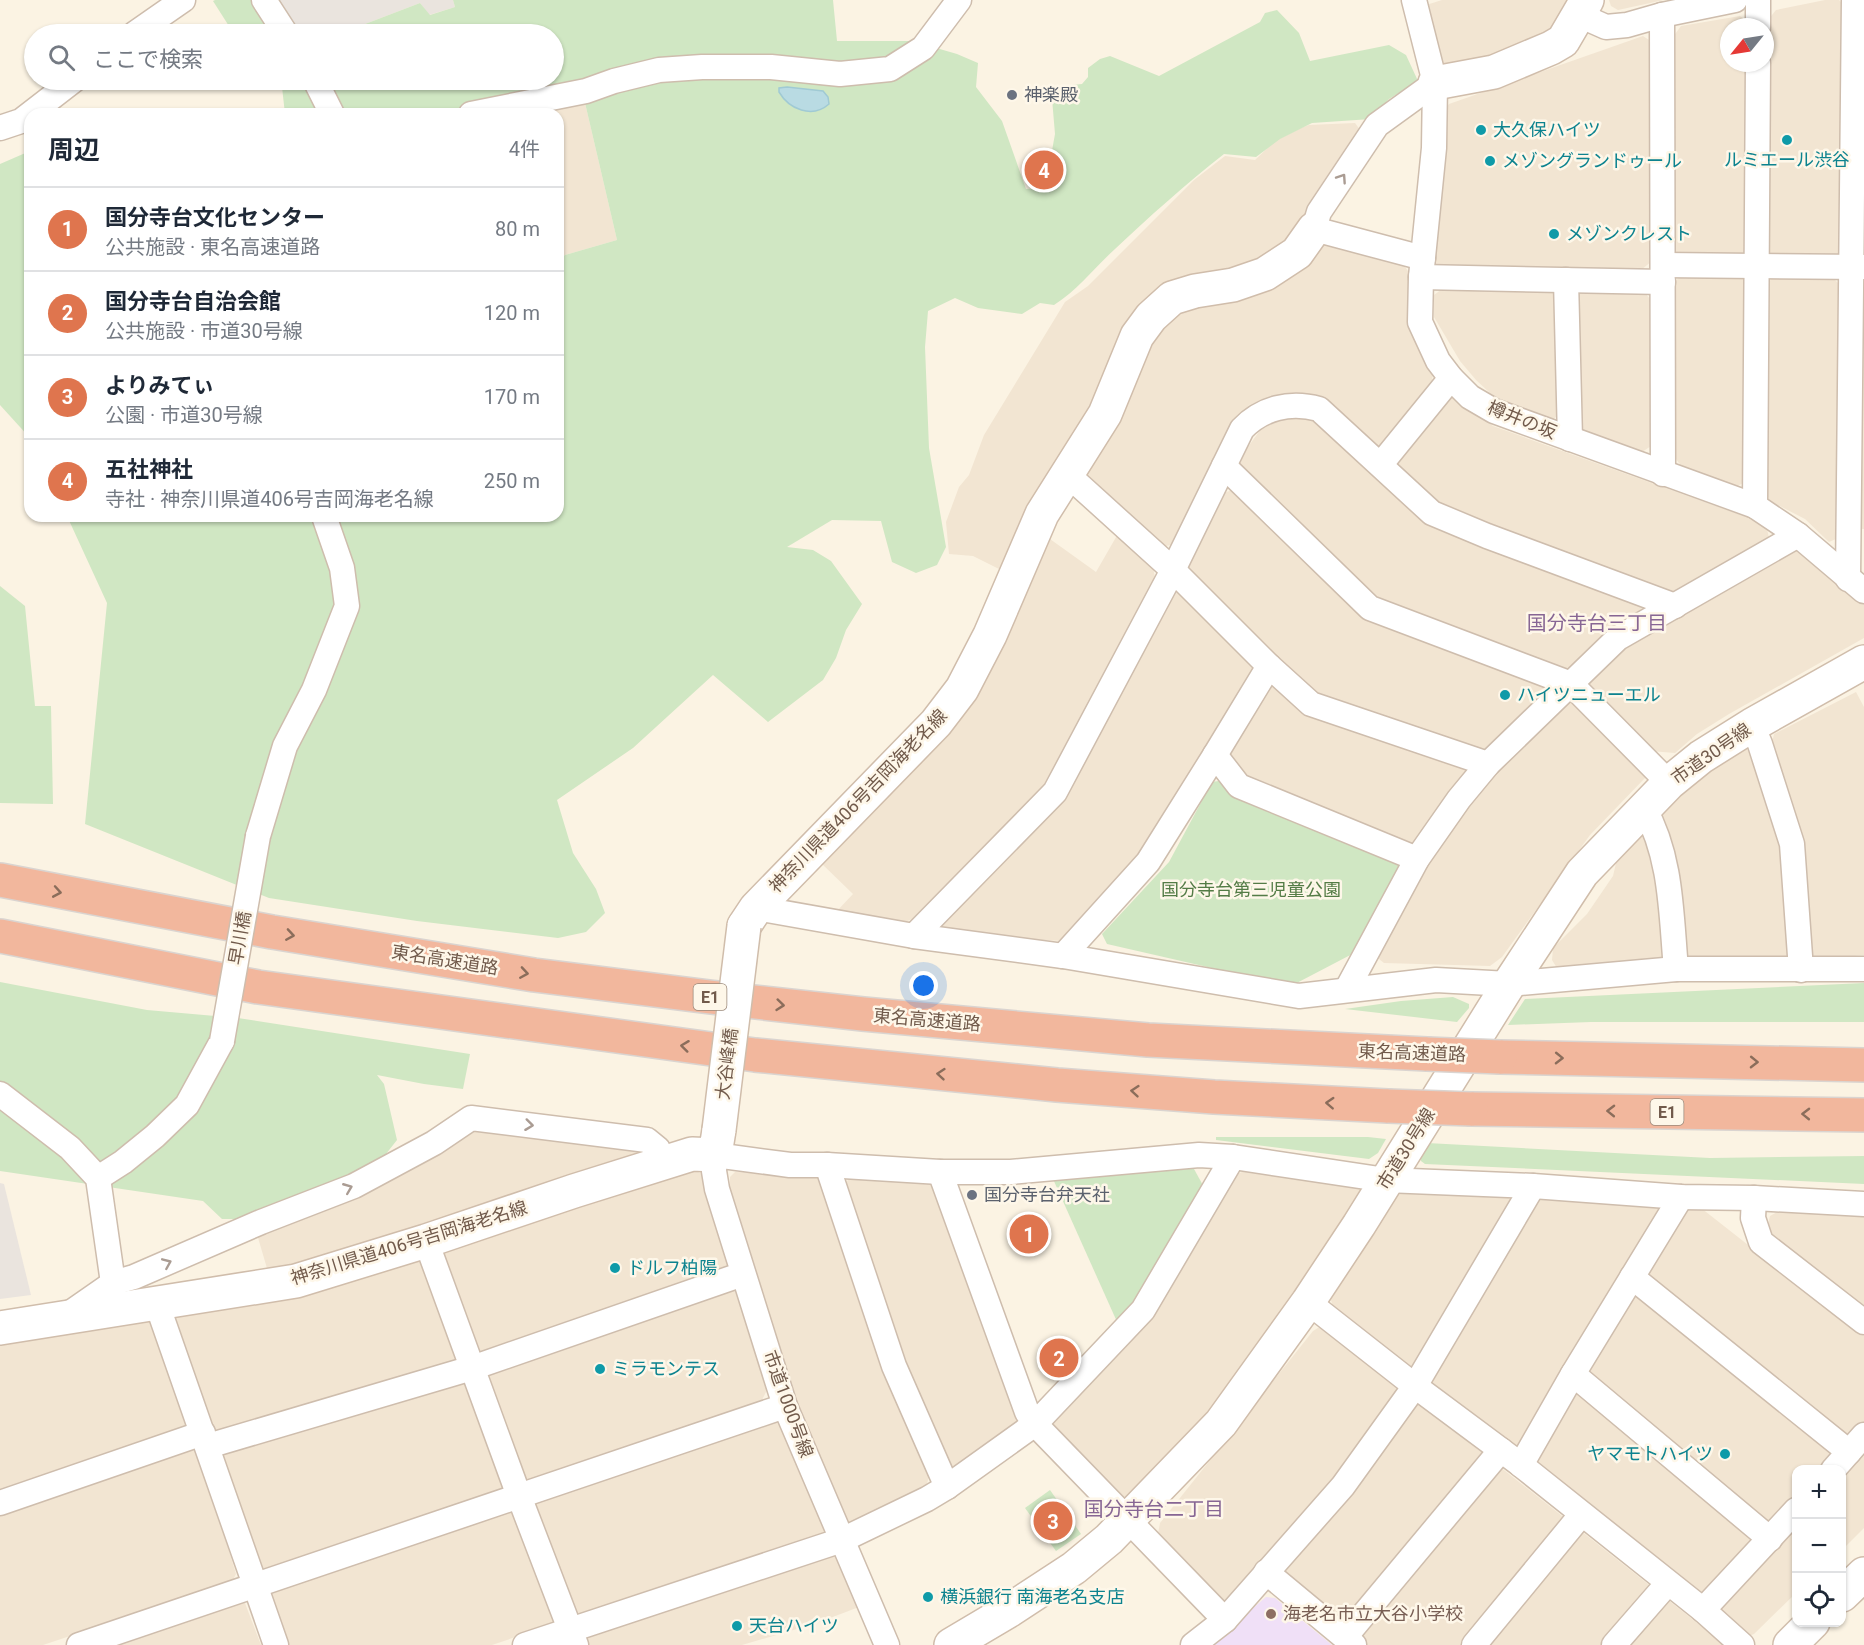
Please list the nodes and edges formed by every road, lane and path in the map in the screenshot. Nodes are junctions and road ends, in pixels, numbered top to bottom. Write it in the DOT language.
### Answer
graph roads {
  1 [pos="183,0"];
  2 [pos="264,0"];
  3 [pos="959,0"];
  4 [pos="1414,0"];
  5 [pos="1735,0"];
  6 [pos="1758,0"];
  7 [pos="1854,0"];
  8 [pos="1583,8"];
  9 [pos="1662,15"];
  10 [pos="1758,18"];
  11 [pos="148,24"];
  12 [pos="280,24"];
  13 [pos="1758,72"];
  14 [pos="1435,83"];
  15 [pos="61,90"];
  16 [pos="320,90"];
  17 [pos="37,108"];
  18 [pos="329,108"];
  19 [pos="501,108"];
  20 [pos="24,118"];
  21 [pos="0,128"];
  22 [pos="1314,229"];
  23 [pos="1758,266"];
  24 [pos="1858,267"];
  25 [pos="1422,268"];
  26 [pos="1663,274"];
  27 [pos="1566,280"];
  28 [pos="1451,378"];
  29 [pos="1570,439"];
  30 [pos="1381,464"];
  31 [pos="1224,466"];
  32 [pos="1663,474"];
  33 [pos="1068,475"];
  34 [pos="1755,506"];
  35 [pos="326,522"];
  36 [pos="1798,535"];
  37 [pos="1173,570"];
  38 [pos="1856,585"];
  39 [pos="1675,606"];
  40 [pos="1864,662"];
  41 [pos="1269,666"];
  42 [pos="1571,684"];
  43 [pos="1752,725"];
  44 [pos="1215,755"];
  45 [pos="1488,764"];
  46 [pos="1669,783"];
  47 [pos="1644,808"];
  48 [pos="1417,859"];
  49 [pos="0,880"];
  50 [pos="750,917"];
  51 [pos="0,936"];
  52 [pos="914,936"];
  53 [pos="1063,956"];
  54 [pos="1676,969"];
  55 [pos="1864,969"];
  56 [pos="1801,970"];
  57 [pos="1509,984"];
  58 [pos="1347,989"];
  59 [pos="1864,1065"];
  60 [pos="0,1094"];
  61 [pos="1864,1114"];
  62 [pos="717,1143"];
  63 [pos="1233,1158"];
  64 [pos="663,1163"];
  65 [pos="827,1165"];
  66 [pos="940,1172"];
  67 [pos="98,1178"];
  68 [pos="1386,1180"];
  69 [pos="1533,1186"];
  70 [pos="1681,1197"];
  71 [pos="1754,1198"];
  72 [pos="1864,1204"];
  73 [pos="426,1241"];
  74 [pos="743,1274"];
  75 [pos="1632,1277"];
  76 [pos="113,1283"];
  77 [pos="1308,1302"];
  78 [pos="157,1304"];
  79 [pos="65,1316"];
  80 [pos="1864,1322"];
  81 [pos="0,1328"];
  82 [pos="472,1368"];
  83 [pos="1573,1374"];
  84 [pos="1415,1386"];
  85 [pos="785,1406"];
  86 [pos="1035,1424"];
  87 [pos="205,1439"];
  88 [pos="1501,1450"];
  89 [pos="1849,1452"];
  90 [pos="1521,1465"];
  91 [pos="946,1487"];
  92 [pos="519,1497"];
  93 [pos="0,1503"];
  94 [pos="1581,1515"];
  95 [pos="1792,1515"];
  96 [pos="1128,1520"];
  97 [pos="1770,1539"];
  98 [pos="842,1540"];
  99 [pos="1266,1572"];
  100 [pos="1864,1574"];
  101 [pos="1668,1583"];
  102 [pos="255,1585"];
  103 [pos="1846,1591"];
  104 [pos="1703,1610"];
  105 [pos="1225,1620"];
  106 [pos="1809,1627"];
  107 [pos="573,1638"];
  108 [pos="1349,1641"];
  109 [pos="79,1645"];
  110 [pos="276,1645"];
  111 [pos="525,1645"];
  112 [pos="887,1645"];
  113 [pos="951,1645"];
  114 [pos="1193,1645"];
  115 [pos="1474,1645"];
  116 [pos="1614,1645"];
  117 [pos="1742,1645"];
  118 [pos="1790,1645"];
  1 -- 11 [label="street"];
  2 -- 12 [label="street"];
  3 -- 19 [label="street"];
  4 -- 14 [label="street, 樽井の坂"];
  5 -- 9 [label="street"];
  6 -- 10 [label="street"];
  7 -- 24 [label="street"];
  8 -- 9 [label="street"];
  8 -- 14 [label="main road, 神奈川県道406号吉岡海老名線"];
  9 -- 26 [label="street"];
  13 -- 23 [label="street"];
  22 -- 14 [label="street, 神奈川県道406号吉岡海老名線, one-way"];
  14 -- 25 [label="street, 樽井の坂"];
  15 -- 17 [label="street"];
  16 -- 18 [label="street"];
  20 -- 21 [label="street"];
  22 -- 25 [label="street"];
  22 -- 33 [label="main road, 神奈川県道406号吉岡海老名線"];
  23 -- 24 [label="street"];
  23 -- 26 [label="street"];
  23 -- 34 [label="street"];
  24 -- 38 [label="street"];
  25 -- 27 [label="street"];
  25 -- 28 [label="street, 樽井の坂"];
  26 -- 27 [label="street"];
  26 -- 32 [label="street"];
  27 -- 29 [label="street"];
  28 -- 29 [label="street, 樽井の坂"];
  28 -- 30 [label="street"];
  29 -- 32 [label="street, 樽井の坂"];
  30 -- 31 [label="street"];
  30 -- 39 [label="street"];
  31 -- 37 [label="street"];
  31 -- 42 [label="street"];
  32 -- 34 [label="street, 樽井の坂"];
  33 -- 37 [label="street"];
  33 -- 50 [label="main road, 神奈川県道406号吉岡海老名線"];
  34 -- 36 [label="street, 樽井の坂"];
  35 -- 67 [label="street, 早川橋, bridge"];
  36 -- 38 [label="street, 樽井の坂"];
  36 -- 39 [label="street"];
  37 -- 41 [label="street"];
  37 -- 52 [label="street"];
  39 -- 42 [label="street"];
  40 -- 43 [label="main road, 市道30号線"];
  41 -- 44 [label="street"];
  41 -- 45 [label="street"];
  42 -- 45 [label="street"];
  42 -- 46 [label="street"];
  43 -- 46 [label="main road, 市道30号線"];
  43 -- 56 [label="street"];
  44 -- 48 [label="street"];
  44 -- 53 [label="street"];
  45 -- 48 [label="street"];
  46 -- 47 [label="main road, 市道30号線"];
  47 -- 54 [label="street"];
  47 -- 57 [label="main road, 市道30号線"];
  48 -- 58 [label="street"];
  49 -- 59 [label="highway, 東名高速道路 / E1, one-way, bridge"];
  50 -- 52 [label="street"];
  50 -- 62 [label="main road, 大谷峰橋, bridge"];
  61 -- 51 [label="highway, E1, one-way, bridge"];
  52 -- 53 [label="street"];
  53 -- 58 [label="street"];
  54 -- 56 [label="street"];
  54 -- 57 [label="street"];
  55 -- 56 [label="street"];
  57 -- 58 [label="street"];
  57 -- 68 [label="main road, 市道30号線"];
  60 -- 67 [label="street"];
  62 -- 64 [label="main road, 神奈川県道406号吉岡海老名線"];
  62 -- 65 [label="street"];
  62 -- 74 [label="street, 市道1000号線"];
  63 -- 66 [label="street"];
  63 -- 68 [label="street"];
  63 -- 86 [label="street"];
  64 -- 73 [label="main road, 神奈川県道406号吉岡海老名線"];
  76 -- 64 [label="street, one-way"];
  65 -- 66 [label="street"];
  65 -- 91 [label="street"];
  66 -- 86 [label="street"];
  67 -- 76 [label="street"];
  68 -- 69 [label="street"];
  68 -- 77 [label="main road, 市道30号線"];
  69 -- 70 [label="street"];
  69 -- 84 [label="street"];
  70 -- 71 [label="street"];
  70 -- 75 [label="street"];
  71 -- 72 [label="street"];
  71 -- 80 [label="street"];
  73 -- 78 [label="main road, 神奈川県道406号吉岡海老名線"];
  73 -- 82 [label="street"];
  74 -- 82 [label="street"];
  74 -- 85 [label="street, 市道1000号線"];
  75 -- 83 [label="street"];
  75 -- 89 [label="street"];
  76 -- 79 [label="street"];
  77 -- 84 [label="street"];
  77 -- 96 [label="main road, 市道30号線"];
  78 -- 79 [label="main road, 神奈川県道406号吉岡海老名線"];
  78 -- 87 [label="street"];
  79 -- 81 [label="main road, 神奈川県道406号吉岡海老名線"];
  82 -- 87 [label="street"];
  82 -- 92 [label="street"];
  83 -- 90 [label="street"];
  83 -- 97 [label="street"];
  84 -- 88 [label="street"];
  84 -- 99 [label="street"];
  85 -- 92 [label="street"];
  85 -- 98 [label="street, 市道1000号線"];
  86 -- 91 [label="street"];
  86 -- 96 [label="street"];
  87 -- 93 [label="street"];
  87 -- 102 [label="street"];
  88 -- 90 [label="street"];
  88 -- 108 [label="street"];
  90 -- 94 [label="street"];
  91 -- 98 [label="street"];
  92 -- 102 [label="street"];
  92 -- 107 [label="street"];
  94 -- 101 [label="street"];
  94 -- 115 [label="street"];
  95 -- 97 [label="street"];
  96 -- 105 [label="street"];
  96 -- 113 [label="main road, 市道30号線"];
  97 -- 104 [label="street"];
  98 -- 107 [label="street"];
  98 -- 112 [label="street, 市道1000号線"];
  99 -- 105 [label="street"];
  99 -- 108 [label="street"];
  100 -- 103 [label="main road"];
  101 -- 104 [label="street"];
  101 -- 116 [label="street"];
  102 -- 109 [label="street"];
  102 -- 110 [label="street"];
  104 -- 117 [label="street"];
  105 -- 114 [label="street"];
  106 -- 118 [label="main road"];
  107 -- 111 [label="street"];
}
